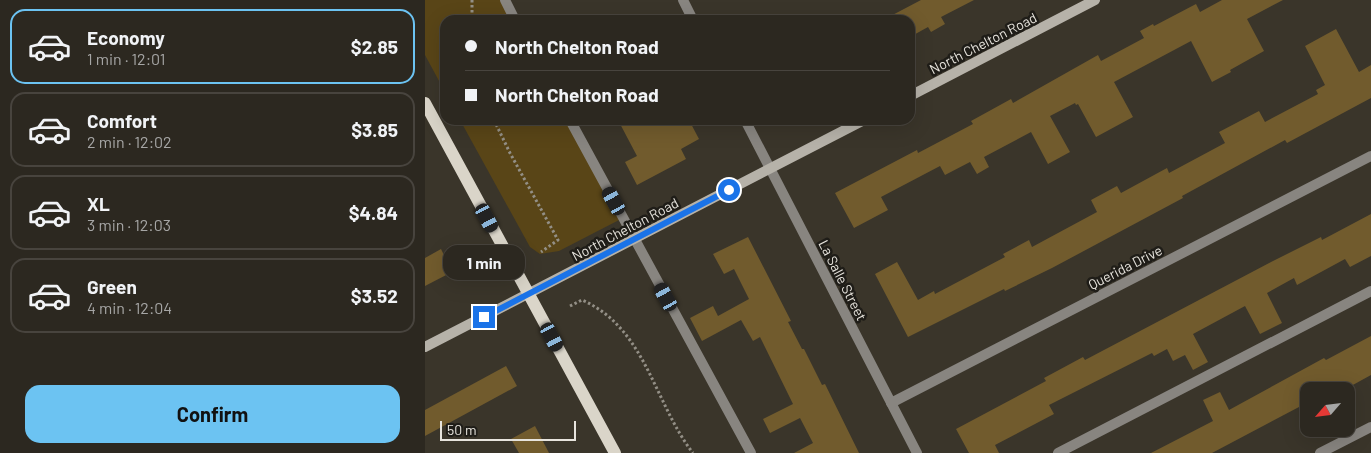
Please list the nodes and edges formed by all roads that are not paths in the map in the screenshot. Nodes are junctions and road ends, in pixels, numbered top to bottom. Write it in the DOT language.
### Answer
graph roads {
  1 [pos="505,0"];
  2 [pos="683,0"];
  3 [pos="1095,0"];
  4 [pos="512,15"];
  5 [pos="690,15"];
  6 [pos="915,93"];
  7 [pos="425,103"];
  8 [pos="573,125"];
  9 [pos="748,125"];
  10 [pos="854,125"];
  11 [pos="1371,156"];
  12 [pos="770,169"];
  13 [pos="635,239"];
  14 [pos="1371,291"];
  15 [pos="529,294"];
  16 [pos="425,347"];
  17 [pos="891,404"];
  18 [pos="1371,427"];
  19 [pos="615,453"];
  20 [pos="751,453"];
  21 [pos="917,453"];
  22 [pos="1058,453"];
  23 [pos="1320,453"];
  1 -- 4 [label="street"];
  2 -- 5 [label="street"];
  3 -- 6 [label="main road, North Chelton Road"];
  7 -- 15 [label="main road"];
  8 -- 13 [label="street"];
  9 -- 12 [label="street, La Salle Street"];
  10 -- 12 [label="main road, North Chelton Road"];
  11 -- 17 [label="street, Querida Drive"];
  12 -- 13 [label="main road, North Chelton Road"];
  12 -- 17 [label="street, La Salle Street"];
  13 -- 15 [label="main road, North Chelton Road"];
  13 -- 20 [label="street"];
  14 -- 22 [label="street"];
  15 -- 16 [label="main road, North Chelton Road"];
  15 -- 19 [label="main road"];
  17 -- 21 [label="street, La Salle Street"];
  18 -- 23 [label="street"];
}
